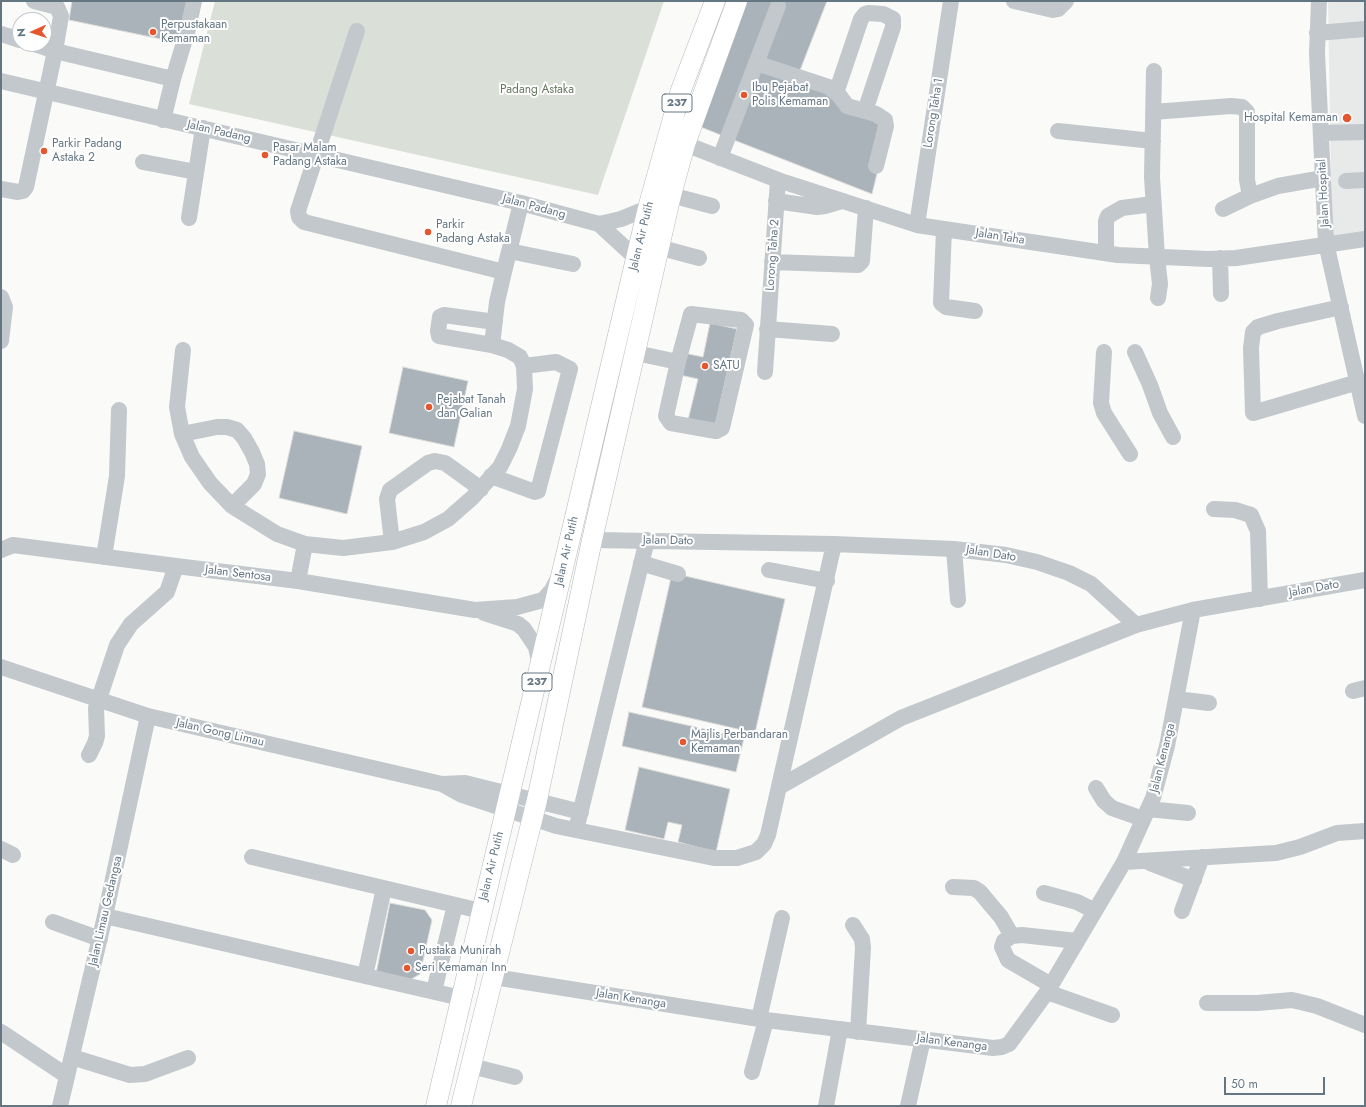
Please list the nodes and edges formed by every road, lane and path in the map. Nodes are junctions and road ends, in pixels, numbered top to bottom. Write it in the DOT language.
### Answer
graph roads {
  1 [pos="34,1"];
  2 [pos="194,1"];
  3 [pos="715,1"];
  4 [pos="737,1"];
  5 [pos="951,1"];
  6 [pos="1014,1"];
  7 [pos="1066,1"];
  8 [pos="1319,1"];
  9 [pos="778,6"];
  10 [pos="1365,29"];
  11 [pos="357,31"];
  12 [pos="1317,33"];
  13 [pos="1,34"];
  14 [pos="12,37"];
  15 [pos="52,49"];
  16 [pos="55,50"];
  17 [pos="756,63"];
  18 [pos="1154,71"];
  19 [pos="173,79"];
  20 [pos="1,81"];
  21 [pos="46,92"];
  22 [pos="836,93"];
  23 [pos="865,111"];
  24 [pos="1153,112"];
  25 [pos="163,120"];
  26 [pos="203,128"];
  27 [pos="1058,131"];
  28 [pos="1365,132"];
  29 [pos="1321,133"];
  30 [pos="1153,140"];
  31 [pos="685,144"];
  32 [pos="316,154"];
  33 [pos="720,158"];
  34 [pos="143,162"];
  35 [pos="876,166"];
  36 [pos="196,172"];
  37 [pos="1323,178"];
  38 [pos="778,180"];
  39 [pos="1365,180"];
  40 [pos="1346,181"];
  41 [pos="1,189"];
  42 [pos="671,195"];
  43 [pos="1250,196"];
  44 [pos="776,200"];
  45 [pos="842,201"];
  46 [pos="521,203"];
  47 [pos="1153,204"];
  48 [pos="712,206"];
  49 [pos="648,208"];
  50 [pos="866,208"];
  51 [pos="1223,210"];
  52 [pos="189,218"];
  53 [pos="599,224"];
  54 [pos="917,225"];
  55 [pos="944,229"];
  56 [pos="1365,239"];
  57 [pos="1326,243"];
  58 [pos="658,247"];
  59 [pos="509,251"];
  60 [pos="1106,253"];
  61 [pos="636,258"];
  62 [pos="699,258"];
  63 [pos="1157,258"];
  64 [pos="1220,258"];
  65 [pos="772,262"];
  66 [pos="573,264"];
  67 [pos="504,272"];
  68 [pos="1221,294"];
  69 [pos="1,297"];
  70 [pos="1158,298"];
  71 [pos="1341,306"];
  72 [pos="975,311"];
  73 [pos="495,322"];
  74 [pos="768,329"];
  75 [pos="832,334"];
  76 [pos="1,341"];
  77 [pos="492,345"];
  78 [pos="183,350"];
  79 [pos="1358,350"];
  80 [pos="1104,352"];
  81 [pos="1135,352"];
  82 [pos="636,353"];
  83 [pos="678,362"];
  84 [pos="524,366"];
  85 [pos="765,372"];
  86 [pos="1358,382"];
  87 [pos="119,410"];
  88 [pos="1365,416"];
  89 [pos="182,434"];
  90 [pos="1173,436"];
  91 [pos="1130,454"];
  92 [pos="491,476"];
  93 [pos="481,489"];
  94 [pos="232,506"];
  95 [pos="1214,509"];
  96 [pos="592,540"];
  97 [pos="647,540"];
  98 [pos="392,542"];
  99 [pos="306,544"];
  100 [pos="834,544"];
  101 [pos="954,549"];
  102 [pos="1,550"];
  103 [pos="104,557"];
  104 [pos="641,563"];
  105 [pos="176,566"];
  106 [pos="562,569"];
  107 [pos="769,570"];
  108 [pos="678,574"];
  109 [pos="1365,580"];
  110 [pos="298,581"];
  111 [pos="827,581"];
  112 [pos="1260,599"];
  113 [pos="958,600"];
  114 [pos="475,610"];
  115 [pos="1192,610"];
  116 [pos="1136,625"];
  117 [pos="1,667"];
  118 [pos="540,668"];
  119 [pos="1176,699"];
  120 [pos="100,700"];
  121 [pos="1209,703"];
  122 [pos="148,716"];
  123 [pos="88,755"];
  124 [pos="779,787"];
  125 [pos="1096,788"];
  126 [pos="508,801"];
  127 [pos="534,809"];
  128 [pos="581,812"];
  129 [pos="1188,813"];
  130 [pos="1146,814"];
  131 [pos="576,830"];
  132 [pos="1365,831"];
  133 [pos="252,857"];
  134 [pos="1202,857"];
  135 [pos="1146,861"];
  136 [pos="1124,862"];
  137 [pos="1194,880"];
  138 [pos="384,888"];
  139 [pos="953,888"];
  140 [pos="1044,893"];
  141 [pos="455,905"];
  142 [pos="482,911"];
  143 [pos="1095,911"];
  144 [pos="1182,911"];
  145 [pos="105,916"];
  146 [pos="782,918"];
  147 [pos="53,922"];
  148 [pos="853,925"];
  149 [pos="1012,936"];
  150 [pos="100,939"];
  151 [pos="1077,941"];
  152 [pos="365,976"];
  153 [pos="494,977"];
  154 [pos="1049,988"];
  155 [pos="434,991"];
  156 [pos="461,998"];
  157 [pos="1207,1003"];
  158 [pos="1112,1015"];
  159 [pos="762,1020"];
  160 [pos="1365,1025"];
  161 [pos="840,1029"];
  162 [pos="1,1032"];
  163 [pos="858,1032"];
  164 [pos="923,1039"];
  165 [pos="72,1057"];
  166 [pos="188,1058"];
  167 [pos="471,1066"];
  168 [pos="752,1072"];
  169 [pos="68,1076"];
  170 [pos="515,1077"];
  171 [pos="60,1106"];
  172 [pos="436,1106"];
  173 [pos="461,1106"];
  174 [pos="826,1106"];
  175 [pos="908,1106"];
  1 -- 16 [label="street"];
  2 -- 19 [label="street"];
  3 -- 49 [label="main road, Jalan Air Putih / 237"];
  4 -- 31 [label="main road, Jalan Air Putih / 237"];
  5 -- 54 [label="street, Lorong Taha 1"];
  6 -- 7 [label="street"];
  8 -- 12 [label="street, Jalan Hospital"];
  9 -- 17 [label="street"];
  10 -- 12 [label="street"];
  11 -- 32 [label="street"];
  12 -- 29 [label="street, Jalan Hospital"];
  13 -- 14 [label="street"];
  15 -- 16 [label="street"];
  16 -- 19 [label="street"];
  16 -- 21 [label="street"];
  17 -- 22 [label="street"];
  17 -- 33 [label="street"];
  18 -- 24 [label="street"];
  19 -- 25 [label="street"];
  20 -- 21 [label="street, Jalan Padang"];
  21 -- 25 [label="street, Jalan Padang"];
  21 -- 41 [label="street"];
  22 -- 23 [label="street"];
  22 -- 23 [label="street"];
  23 -- 35 [label="street"];
  24 -- 30 [label="street"];
  24 -- 43 [label="street"];
  25 -- 26 [label="street, Jalan Padang"];
  26 -- 32 [label="street, Jalan Padang"];
  26 -- 36 [label="street"];
  27 -- 30 [label="street"];
  28 -- 29 [label="street"];
  29 -- 37 [label="street, Jalan Hospital"];
  30 -- 47 [label="street"];
  31 -- 33 [label="street, Jalan Taha"];
  31 -- 42 [label="main road, Jalan Air Putih / 237"];
  32 -- 46 [label="street, Jalan Padang"];
  32 -- 67 [label="street"];
  33 -- 38 [label="street, Jalan Taha"];
  34 -- 36 [label="street"];
  36 -- 52 [label="street"];
  37 -- 43 [label="street"];
  37 -- 57 [label="street, Jalan Hospital"];
  38 -- 44 [label="street, Lorong Taha 2"];
  38 -- 45 [label="street, Jalan Taha"];
  39 -- 40 [label="street"];
  42 -- 48 [label="street"];
  42 -- 58 [label="main road, Jalan Air Putih / 237"];
  43 -- 51 [label="street"];
  44 -- 45 [label="street"];
  44 -- 65 [label="street, Lorong Taha 2"];
  45 -- 50 [label="street, Jalan Taha"];
  46 -- 53 [label="street, Jalan Padang"];
  46 -- 59 [label="street"];
  47 -- 60 [label="street"];
  47 -- 63 [label="street"];
  49 -- 53 [label="street"];
  49 -- 61 [label="main road, Jalan Air Putih / 237"];
  50 -- 54 [label="street, Jalan Taha"];
  50 -- 65 [label="street"];
  53 -- 61 [label="street"];
  54 -- 55 [label="street, Jalan Taha"];
  55 -- 60 [label="street, Jalan Taha"];
  55 -- 72 [label="street"];
  56 -- 57 [label="street, Jalan Taha"];
  57 -- 64 [label="street, Jalan Taha"];
  57 -- 71 [label="street, Jalan Hospital"];
  58 -- 62 [label="street"];
  58 -- 82 [label="main road, Jalan Air Putih / 237"];
  59 -- 66 [label="street"];
  59 -- 67 [label="street"];
  60 -- 63 [label="street, Jalan Taha"];
  61 -- 106 [label="main road, Jalan Air Putih / 237"];
  63 -- 64 [label="street, Jalan Taha"];
  63 -- 70 [label="street"];
  64 -- 68 [label="street"];
  65 -- 74 [label="street, Lorong Taha 2"];
  67 -- 73 [label="street"];
  69 -- 76 [label="street"];
  71 -- 79 [label="street, Jalan Hospital"];
  71 -- 86 [label="street"];
  73 -- 77 [label="street"];
  73 -- 77 [label="street"];
  74 -- 75 [label="street"];
  74 -- 85 [label="street, Lorong Taha 2"];
  77 -- 84 [label="street"];
  78 -- 89 [label="street"];
  79 -- 86 [label="street, Jalan Hospital"];
  80 -- 91 [label="street"];
  81 -- 90 [label="street"];
  82 -- 83 [label="street"];
  82 -- 96 [label="main road, Jalan Air Putih / 237"];
  83 -- 83 [label="street"];
  84 -- 92 [label="street"];
  84 -- 92 [label="street"];
  86 -- 88 [label="street"];
  87 -- 103 [label="street"];
  89 -- 94 [label="street"];
  89 -- 94 [label="street"];
  92 -- 93 [label="street"];
  93 -- 98 [label="street"];
  93 -- 98 [label="street"];
  94 -- 99 [label="street"];
  95 -- 112 [label="street"];
  96 -- 97 [label="street, Jalan Dato"];
  96 -- 127 [label="main road, Jalan Air Putih / 237"];
  97 -- 100 [label="street, Jalan Dato"];
  97 -- 104 [label="street"];
  98 -- 99 [label="street"];
  99 -- 110 [label="street"];
  100 -- 101 [label="street, Jalan Dato"];
  100 -- 111 [label="street"];
  101 -- 113 [label="street"];
  101 -- 116 [label="street, Jalan Dato"];
  102 -- 103 [label="street, Jalan Sentosa"];
  103 -- 105 [label="street, Jalan Sentosa"];
  104 -- 108 [label="street"];
  104 -- 128 [label="street"];
  105 -- 110 [label="street, Jalan Sentosa"];
  105 -- 120 [label="street"];
  106 -- 114 [label="street"];
  106 -- 118 [label="main road, Jalan Air Putih / 237"];
  107 -- 111 [label="street"];
  109 -- 112 [label="street, Jalan Dato"];
  110 -- 114 [label="street, Jalan Sentosa"];
  111 -- 124 [label="street"];
  112 -- 115 [label="street, Jalan Dato"];
  114 -- 118 [label="street"];
  115 -- 116 [label="street, Jalan Dato"];
  115 -- 119 [label="street, Jalan Kenanga"];
  116 -- 124 [label="street"];
  117 -- 120 [label="street, Jalan Gong Limau"];
  118 -- 126 [label="main road, Jalan Air Putih / 237"];
  119 -- 121 [label="street"];
  119 -- 130 [label="street, Jalan Kenanga"];
  120 -- 122 [label="street, Jalan Gong Limau"];
  120 -- 123 [label="street"];
  122 -- 126 [label="street, Jalan Gong Limau"];
  122 -- 145 [label="street, Jalan Limau Gedangsa"];
  124 -- 131 [label="street"];
  125 -- 130 [label="street"];
  126 -- 127 [label="street, Jalan Gong Limau"];
  126 -- 142 [label="main road, Jalan Air Putih / 237"];
  127 -- 128 [label="street"];
  127 -- 131 [label="street"];
  127 -- 153 [label="main road, Jalan Air Putih / 237"];
  128 -- 131 [label="street"];
  129 -- 130 [label="street"];
  130 -- 136 [label="street, Jalan Kenanga"];
  132 -- 134 [label="street"];
  133 -- 138 [label="street"];
  134 -- 135 [label="street"];
  134 -- 137 [label="street"];
  135 -- 136 [label="street"];
  135 -- 137 [label="street"];
  136 -- 143 [label="street, Jalan Kenanga"];
  137 -- 144 [label="street"];
  138 -- 141 [label="street"];
  138 -- 152 [label="street"];
  139 -- 149 [label="street"];
  140 -- 143 [label="street"];
  141 -- 142 [label="street"];
  141 -- 155 [label="street"];
  142 -- 156 [label="main road, Jalan Air Putih / 237"];
  143 -- 151 [label="street, Jalan Kenanga"];
  145 -- 150 [label="street, Jalan Limau Gedangsa"];
  145 -- 152 [label="street"];
  146 -- 159 [label="street"];
  147 -- 150 [label="street"];
  148 -- 163 [label="street"];
  149 -- 151 [label="street"];
  149 -- 154 [label="street"];
  150 -- 165 [label="street, Jalan Limau Gedangsa"];
  151 -- 154 [label="street, Jalan Kenanga"];
  152 -- 155 [label="street"];
  153 -- 159 [label="street, Jalan Kenanga"];
  153 -- 167 [label="main road, Jalan Air Putih / 237"];
  154 -- 158 [label="street"];
  154 -- 164 [label="street, Jalan Kenanga"];
  155 -- 156 [label="street"];
  156 -- 172 [label="main road, Jalan Air Putih / 237"];
  157 -- 160 [label="street"];
  159 -- 161 [label="street, Jalan Kenanga"];
  159 -- 168 [label="street"];
  161 -- 163 [label="street, Jalan Kenanga"];
  161 -- 174 [label="street"];
  162 -- 169 [label="street"];
  163 -- 164 [label="street, Jalan Kenanga"];
  164 -- 175 [label="street"];
  165 -- 166 [label="street"];
  165 -- 169 [label="street, Jalan Limau Gedangsa"];
  167 -- 170 [label="street"];
  167 -- 173 [label="main road, Jalan Air Putih / 237"];
  169 -- 171 [label="street, Jalan Limau Gedangsa"];
}
